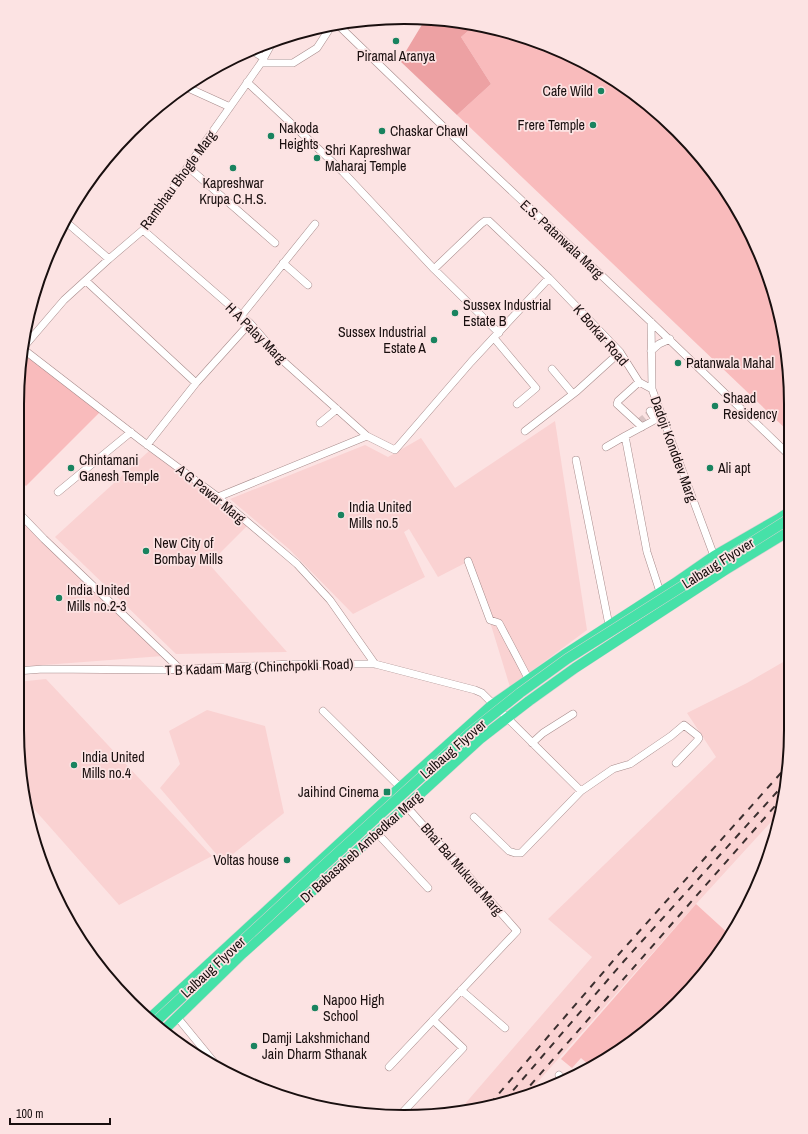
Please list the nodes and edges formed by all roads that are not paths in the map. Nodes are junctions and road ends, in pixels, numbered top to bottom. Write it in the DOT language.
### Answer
graph roads {
  1 [pos="342,29"];
  2 [pos="328,32"];
  3 [pos="268,49"];
  4 [pos="256,54"];
  5 [pos="263,60"];
  6 [pos="247,82"];
  7 [pos="191,89"];
  8 [pos="230,107"];
  9 [pos="188,167"];
  10 [pos="315,224"];
  11 [pos="69,225"];
  12 [pos="143,230"];
  13 [pos="275,243"];
  14 [pos="108,259"];
  15 [pos="283,263"];
  16 [pos="434,269"];
  17 [pos="549,278"];
  18 [pos="86,281"];
  19 [pos="308,285"];
  20 [pos="241,316"];
  21 [pos="652,322"];
  22 [pos="250,323"];
  23 [pos="497,336"];
  24 [pos="670,339"];
  25 [pos="29,342"];
  26 [pos="651,351"];
  27 [pos="27,352"];
  28 [pos="620,352"];
  29 [pos="552,369"];
  30 [pos="639,382"];
  31 [pos="196,383"];
  32 [pos="652,389"];
  33 [pos="573,394"];
  34 [pos="517,404"];
  35 [pos="337,409"];
  36 [pos="650,413"];
  37 [pos="662,416"];
  38 [pos="655,420"];
  39 [pos="320,423"];
  40 [pos="639,424"];
  41 [pos="525,431"];
  42 [pos="131,432"];
  43 [pos="367,436"];
  44 [pos="625,436"];
  45 [pos="146,445"];
  46 [pos="606,446"];
  47 [pos="784,450"];
  48 [pos="576,460"];
  49 [pos="58,492"];
  50 [pos="218,497"];
  51 [pos="784,515"];
  52 [pos="24,518"];
  53 [pos="784,522"];
  54 [pos="784,528"];
  55 [pos="784,534"];
  56 [pos="714,556"];
  57 [pos="468,561"];
  58 [pos="725,570"];
  59 [pos="660,592"];
  60 [pos="609,625"];
  61 [pos="375,664"];
  62 [pos="24,670"];
  63 [pos="181,670"];
  64 [pos="529,680"];
  65 [pos="492,705"];
  66 [pos="323,711"];
  67 [pos="573,714"];
  68 [pos="508,719"];
  69 [pos="532,743"];
  70 [pos="676,762"];
  71 [pos="400,787"];
  72 [pos="581,791"];
  73 [pos="407,806"];
  74 [pos="474,817"];
  75 [pos="378,833"];
  76 [pos="428,888"];
  77 [pos="461,990"];
  78 [pos="153,1016"];
  79 [pos="177,1017"];
  80 [pos="158,1020"];
  81 [pos="433,1020"];
  82 [pos="161,1022"];
  83 [pos="167,1026"];
  84 [pos="505,1028"];
  85 [pos="208,1055"];
  86 [pos="389,1067"];
  87 [pos="405,1110"];
  1 -- 21 [label="street, E.S. Patanwala Marg"];
  2 -- 5 [label="street"];
  3 -- 5 [label="street, Rambhau Bhogle Marg"];
  4 -- 5 [label="street"];
  5 -- 6 [label="street, Rambhau Bhogle Marg"];
  6 -- 8 [label="street, Rambhau Bhogle Marg"];
  6 -- 16 [label="street"];
  7 -- 8 [label="street"];
  8 -- 9 [label="street, Rambhau Bhogle Marg"];
  9 -- 12 [label="street, Rambhau Bhogle Marg"];
  9 -- 13 [label="street"];
  10 -- 15 [label="street"];
  11 -- 14 [label="street"];
  12 -- 14 [label="street, Rambhau Bhogle Marg"];
  12 -- 20 [label="street, H A Palay Marg"];
  14 -- 18 [label="street, Rambhau Bhogle Marg"];
  15 -- 19 [label="street"];
  15 -- 20 [label="street"];
  16 -- 17 [label="street, K Borkar Road"];
  16 -- 23 [label="street"];
  17 -- 23 [label="street"];
  17 -- 28 [label="street, K Borkar Road"];
  18 -- 25 [label="street, Rambhau Bhogle Marg"];
  18 -- 31 [label="street"];
  20 -- 22 [label="street, H A Palay Marg"];
  21 -- 24 [label="street, E.S. Patanwala Marg"];
  21 -- 26 [label="street, Dadoji Konddev Marg"];
  22 -- 31 [label="street"];
  22 -- 35 [label="street, H A Palay Marg"];
  23 -- 34 [label="street"];
  23 -- 43 [label="street, H A Palay Marg"];
  24 -- 26 [label="street"];
  24 -- 47 [label="street, E.S. Patanwala Marg"];
  26 -- 32 [label="street, Dadoji Konddev Marg"];
  27 -- 42 [label="street, A G Pawar Marg"];
  28 -- 30 [label="street, K Borkar Road"];
  28 -- 33 [label="street"];
  29 -- 33 [label="street"];
  30 -- 32 [label="street, K Borkar Road"];
  30 -- 40 [label="street"];
  31 -- 45 [label="street"];
  32 -- 37 [label="street, Dadoji Konddev Marg"];
  33 -- 41 [label="street"];
  35 -- 39 [label="street"];
  35 -- 43 [label="street, H A Palay Marg"];
  36 -- 38 [label="street"];
  37 -- 38 [label="street"];
  37 -- 56 [label="street, Dadoji Konddev Marg"];
  38 -- 40 [label="street"];
  40 -- 44 [label="street"];
  42 -- 45 [label="street, A G Pawar Marg"];
  42 -- 49 [label="street"];
  43 -- 50 [label="street"];
  44 -- 46 [label="street"];
  44 -- 59 [label="street"];
  45 -- 50 [label="street, A G Pawar Marg"];
  48 -- 60 [label="street"];
  50 -- 61 [label="street, A G Pawar Marg"];
  51 -- 56 [label="highway"];
  52 -- 63 [label="street"];
  53 -- 80 [label="highway, Lalbaug Flyover, bridge"];
  54 -- 82 [label="highway, Lalbaug Flyover, bridge"];
  55 -- 58 [label="highway, Dr Babasaheb Ambedkar Marg"];
  56 -- 58 [label="street, Dadoji Konddev Marg"];
  56 -- 59 [label="highway"];
  57 -- 64 [label="street"];
  58 -- 68 [label="highway, Dr Babasaheb Ambedkar Marg"];
  59 -- 60 [label="highway"];
  60 -- 64 [label="highway"];
  61 -- 63 [label="street, T B Kadam Marg (Chinchpokli Road)"];
  61 -- 65 [label="street, T B Kadam Marg (Chinchpokli Road)"];
  62 -- 63 [label="street, T B Kadam Marg (Chinchpokli Road)"];
  64 -- 65 [label="highway"];
  65 -- 68 [label="street, T B Kadam Marg (Chinchpokli Road)"];
  65 -- 71 [label="highway"];
  66 -- 71 [label="street"];
  67 -- 69 [label="street"];
  68 -- 69 [label="street, T B Kadam Marg (Chinchpokli Road)"];
  68 -- 73 [label="highway, Dr Babasaheb Ambedkar Marg"];
  69 -- 72 [label="street, T B Kadam Marg (Chinchpokli Road)"];
  70 -- 72 [label="street"];
  71 -- 78 [label="highway"];
  72 -- 74 [label="street"];
  73 -- 75 [label="highway, Dr Babasaheb Ambedkar Marg"];
  73 -- 77 [label="street, Bhai Bal Mukund Marg"];
  75 -- 76 [label="street"];
  75 -- 79 [label="highway, Dr Babasaheb Ambedkar Marg"];
  77 -- 81 [label="street"];
  77 -- 84 [label="street"];
  79 -- 83 [label="highway, Dr Babasaheb Ambedkar Marg"];
  79 -- 85 [label="street"];
  81 -- 86 [label="street"];
  81 -- 87 [label="street"];
}
